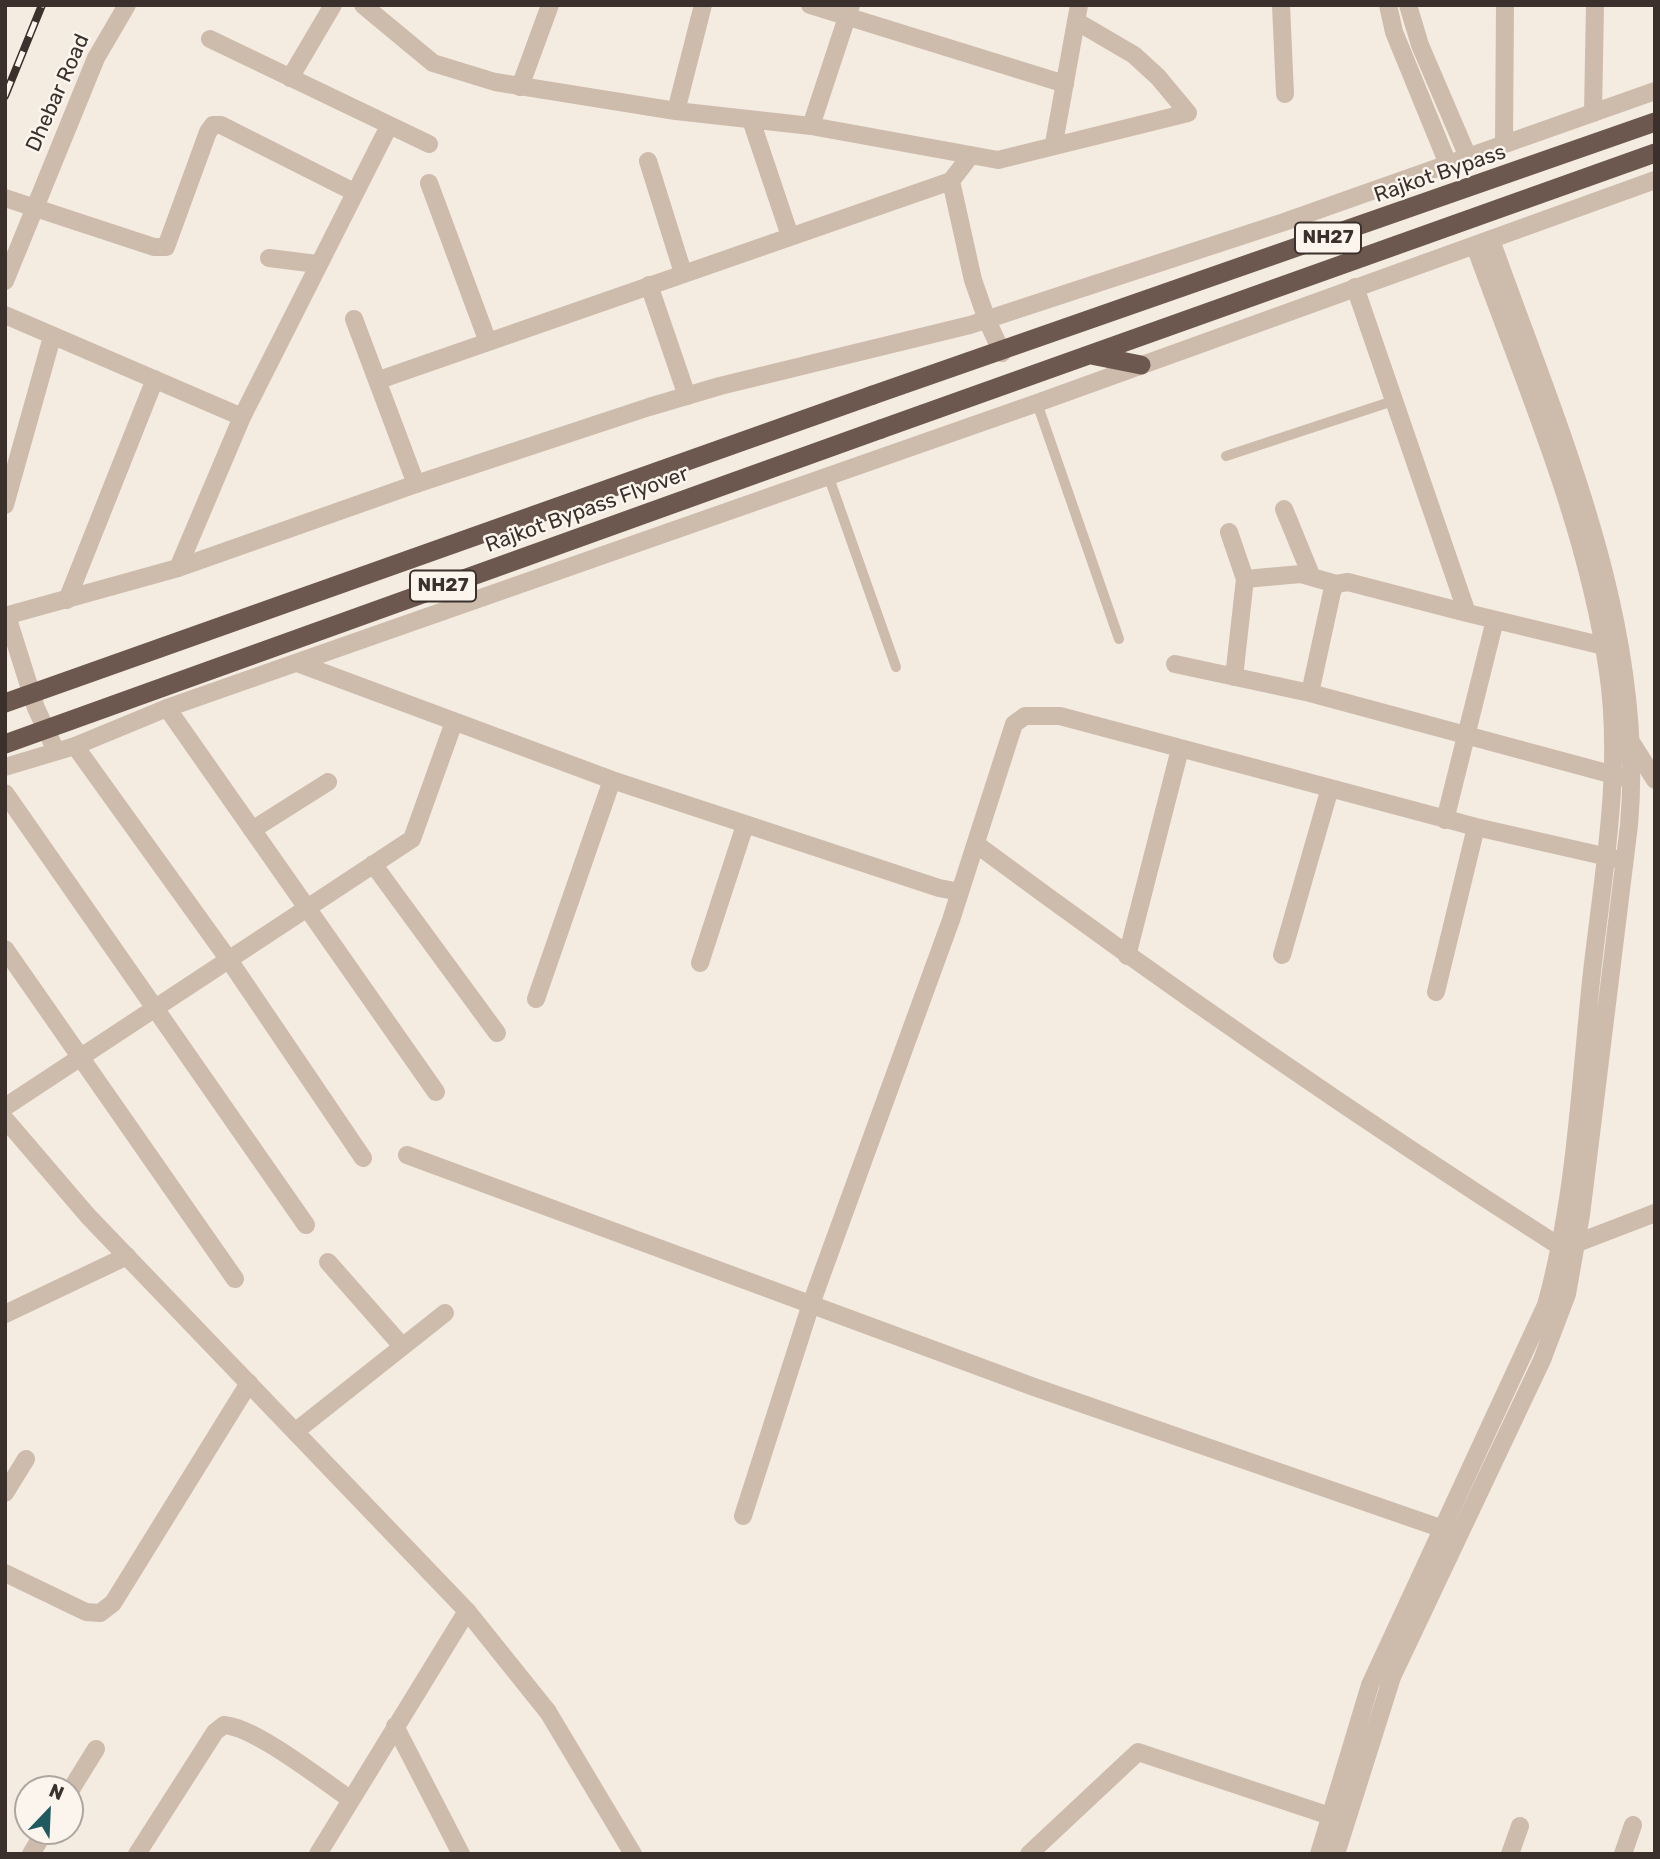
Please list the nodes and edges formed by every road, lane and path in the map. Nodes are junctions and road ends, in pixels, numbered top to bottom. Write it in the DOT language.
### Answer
graph roads {
  1 [pos="127,5"];
  2 [pos="332,5"];
  3 [pos="363,5"];
  4 [pos="550,5"];
  5 [pos="703,5"];
  6 [pos="810,5"];
  7 [pos="1281,5"];
  8 [pos="1388,5"];
  9 [pos="1408,5"];
  10 [pos="1506,5"];
  11 [pos="1595,5"];
  12 [pos="849,10"];
  13 [pos="1078,13"];
  14 [pos="210,39"];
  15 [pos="290,78"];
  16 [pos="1065,83"];
  17 [pos="520,87"];
  18 [pos="1655,91"];
  19 [pos="1285,94"];
  20 [pos="676,111"];
  21 [pos="1593,113"];
  22 [pos="751,120"];
  23 [pos="1655,122"];
  24 [pos="811,126"];
  25 [pos="389,127"];
  26 [pos="1054,143"];
  27 [pos="1504,144"];
  28 [pos="429,145"];
  29 [pos="1655,153"];
  30 [pos="971,155"];
  31 [pos="1468,157"];
  32 [pos="648,161"];
  33 [pos="1448,164"];
  34 [pos="1655,180"];
  35 [pos="951,181"];
  36 [pos="429,183"];
  37 [pos="354,192"];
  38 [pos="5,198"];
  39 [pos="33,208"];
  40 [pos="790,236"];
  41 [pos="1483,243"];
  42 [pos="270,258"];
  43 [pos="317,264"];
  44 [pos="683,273"];
  45 [pos="5,281"];
  46 [pos="649,285"];
  47 [pos="1355,287"];
  48 [pos="5,315"];
  49 [pos="354,319"];
  50 [pos="987,320"];
  51 [pos="52,337"];
  52 [pos="488,342"];
  53 [pos="1002,353"];
  54 [pos="1090,355"];
  55 [pos="1141,365"];
  56 [pos="1027,377"];
  57 [pos="155,379"];
  58 [pos="379,380"];
  59 [pos="687,396"];
  60 [pos="1393,401"];
  61 [pos="1037,403"];
  62 [pos="242,417"];
  63 [pos="1226,456"];
  64 [pos="828,475"];
  65 [pos="416,484"];
  66 [pos="5,505"];
  67 [pos="1283,509"];
  68 [pos="1229,532"];
  69 [pos="178,568"];
  70 [pos="1311,575"];
  71 [pos="1245,579"];
  72 [pos="1336,584"];
  73 [pos="67,600"];
  74 [pos="1467,613"];
  75 [pos="6,617"];
  76 [pos="1495,620"];
  77 [pos="1119,639"];
  78 [pos="1604,646"];
  79 [pos="299,664"];
  80 [pos="1175,664"];
  81 [pos="896,667"];
  82 [pos="1234,677"];
  83 [pos="1310,693"];
  84 [pos="5,703"];
  85 [pos="167,708"];
  86 [pos="1614,718"];
  87 [pos="454,722"];
  88 [pos="1466,736"];
  89 [pos="1632,742"];
  90 [pos="5,744"];
  91 [pos="75,746"];
  92 [pos="1180,749"];
  93 [pos="56,751"];
  94 [pos="5,767"];
  95 [pos="1612,774"];
  96 [pos="612,780"];
  97 [pos="1632,780"];
  98 [pos="1655,780"];
  99 [pos="328,782"];
  100 [pos="1330,788"];
  101 [pos="5,793"];
  102 [pos="1445,820"];
  103 [pos="745,825"];
  104 [pos="1476,827"];
  105 [pos="252,830"];
  106 [pos="976,844"];
  107 [pos="1605,856"];
  108 [pos="1624,860"];
  109 [pos="373,864"];
  110 [pos="960,892"];
  111 [pos="306,910"];
  112 [pos="5,949"];
  113 [pos="1282,955"];
  114 [pos="1128,956"];
  115 [pos="229,960"];
  116 [pos="699,963"];
  117 [pos="1436,992"];
  118 [pos="536,999"];
  119 [pos="154,1008"];
  120 [pos="497,1033"];
  121 [pos="81,1057"];
  122 [pos="436,1092"];
  123 [pos="5,1107"];
  124 [pos="5,1119"];
  125 [pos="407,1155"];
  126 [pos="363,1158"];
  127 [pos="1655,1213"];
  128 [pos="306,1225"];
  129 [pos="1568,1244"];
  130 [pos="127,1256"];
  131 [pos="328,1262"];
  132 [pos="235,1279"];
  133 [pos="811,1304"];
  134 [pos="445,1313"];
  135 [pos="5,1314"];
  136 [pos="402,1346"];
  137 [pos="249,1383"];
  138 [pos="296,1431"];
  139 [pos="26,1459"];
  140 [pos="5,1493"];
  141 [pos="743,1516"];
  142 [pos="1443,1529"];
  143 [pos="5,1573"];
  144 [pos="467,1611"];
  145 [pos="395,1726"];
  146 [pos="96,1749"];
  147 [pos="80,1775"];
  148 [pos="351,1799"];
  149 [pos="1330,1816"];
  150 [pos="1633,1825"];
  151 [pos="1520,1826"];
  152 [pos="137,1854"];
  153 [pos="318,1854"];
  154 [pos="461,1854"];
  155 [pos="633,1854"];
  156 [pos="1029,1854"];
  157 [pos="1319,1854"];
  158 [pos="1336,1854"];
  159 [pos="1510,1854"];
  160 [pos="1623,1854"];
  1 -- 39 [label="street, Dhebar Road"];
  2 -- 15 [label="street"];
  3 -- 17 [label="street"];
  4 -- 17 [label="street"];
  5 -- 20 [label="street"];
  6 -- 12 [label="street"];
  7 -- 19 [label="street"];
  8 -- 33 [label="street"];
  9 -- 31 [label="street"];
  10 -- 27 [label="street"];
  11 -- 21 [label="street"];
  12 -- 16 [label="street"];
  12 -- 24 [label="street"];
  13 -- 16 [label="street"];
  13 -- 26 [label="street"];
  14 -- 15 [label="street"];
  15 -- 25 [label="street"];
  16 -- 26 [label="street"];
  17 -- 20 [label="street"];
  18 -- 21 [label="street"];
  20 -- 22 [label="street"];
  21 -- 27 [label="street"];
  22 -- 24 [label="street"];
  22 -- 40 [label="street"];
  23 -- 53 [label="highway, Rajkot Bypass / NH27"];
  24 -- 30 [label="street"];
  25 -- 28 [label="street"];
  25 -- 37 [label="street"];
  26 -- 30 [label="street"];
  27 -- 31 [label="street"];
  29 -- 54 [label="highway, NH27"];
  30 -- 35 [label="street"];
  31 -- 33 [label="street"];
  32 -- 44 [label="street"];
  33 -- 50 [label="street"];
  34 -- 41 [label="street"];
  35 -- 40 [label="street"];
  35 -- 50 [label="street"];
  36 -- 52 [label="street"];
  37 -- 39 [label="street"];
  37 -- 43 [label="street"];
  38 -- 39 [label="street"];
  39 -- 45 [label="street, Dhebar Road"];
  40 -- 44 [label="street"];
  41 -- 47 [label="street"];
  41 -- 78 [label="street"];
  41 -- 89 [label="street"];
  42 -- 43 [label="street"];
  43 -- 62 [label="street"];
  44 -- 46 [label="street"];
  46 -- 52 [label="street"];
  46 -- 59 [label="street"];
  47 -- 55 [label="street"];
  47 -- 60 [label="street"];
  48 -- 51 [label="street"];
  49 -- 58 [label="street"];
  50 -- 53 [label="street"];
  50 -- 59 [label="street"];
  51 -- 57 [label="street"];
  51 -- 66 [label="street"];
  52 -- 58 [label="street"];
  53 -- 84 [label="highway, Rajkot Bypass Flyover / NH27, bridge"];
  54 -- 55 [label="highway"];
  54 -- 56 [label="highway, NH27"];
  55 -- 61 [label="street"];
  56 -- 61 [label="street"];
  56 -- 90 [label="highway, Rajkot Bypass Flyover / NH27, bridge"];
  57 -- 62 [label="street"];
  57 -- 73 [label="street"];
  58 -- 65 [label="street"];
  59 -- 65 [label="street"];
  60 -- 63 [label="lane"];
  60 -- 74 [label="street"];
  61 -- 64 [label="street"];
  61 -- 77 [label="lane"];
  62 -- 69 [label="street"];
  64 -- 79 [label="street"];
  64 -- 81 [label="lane"];
  65 -- 69 [label="street"];
  67 -- 70 [label="street"];
  68 -- 71 [label="street"];
  69 -- 73 [label="street"];
  70 -- 71 [label="street"];
  70 -- 72 [label="street"];
  71 -- 82 [label="street"];
  72 -- 74 [label="street"];
  72 -- 83 [label="street"];
  73 -- 75 [label="street"];
  74 -- 76 [label="street"];
  75 -- 93 [label="street"];
  76 -- 78 [label="street"];
  76 -- 88 [label="street"];
  78 -- 86 [label="street"];
  79 -- 85 [label="street"];
  79 -- 87 [label="street"];
  80 -- 82 [label="street"];
  82 -- 83 [label="street"];
  83 -- 88 [label="street"];
  85 -- 91 [label="street"];
  85 -- 105 [label="street"];
  86 -- 89 [label="street"];
  86 -- 95 [label="street"];
  87 -- 96 [label="street"];
  87 -- 109 [label="street"];
  88 -- 95 [label="street"];
  88 -- 102 [label="street"];
  89 -- 97 [label="street"];
  89 -- 98 [label="street"];
  91 -- 93 [label="street"];
  91 -- 115 [label="street"];
  92 -- 100 [label="street"];
  92 -- 106 [label="street"];
  92 -- 114 [label="street"];
  93 -- 94 [label="street"];
  95 -- 97 [label="street"];
  95 -- 107 [label="street"];
  96 -- 103 [label="street"];
  96 -- 118 [label="street"];
  97 -- 108 [label="street"];
  99 -- 105 [label="street"];
  100 -- 102 [label="street"];
  100 -- 113 [label="street"];
  101 -- 119 [label="street"];
  102 -- 104 [label="street"];
  103 -- 110 [label="street"];
  103 -- 116 [label="street"];
  104 -- 107 [label="street"];
  104 -- 117 [label="street"];
  105 -- 111 [label="street"];
  106 -- 110 [label="street"];
  106 -- 114 [label="street"];
  107 -- 108 [label="street"];
  107 -- 129 [label="street"];
  108 -- 129 [label="street"];
  109 -- 111 [label="street"];
  109 -- 120 [label="street"];
  110 -- 133 [label="street"];
  111 -- 115 [label="street"];
  111 -- 122 [label="street"];
  112 -- 121 [label="street"];
  114 -- 129 [label="street"];
  115 -- 119 [label="street"];
  115 -- 126 [label="street"];
  119 -- 121 [label="street"];
  119 -- 128 [label="street"];
  121 -- 123 [label="street"];
  121 -- 132 [label="street"];
  124 -- 130 [label="street"];
  125 -- 133 [label="street"];
  127 -- 129 [label="street"];
  129 -- 142 [label="street"];
  129 -- 158 [label="street"];
  130 -- 135 [label="street"];
  130 -- 137 [label="street"];
  131 -- 136 [label="street"];
  133 -- 141 [label="street"];
  133 -- 142 [label="street"];
  134 -- 136 [label="street"];
  136 -- 138 [label="street"];
  137 -- 138 [label="street"];
  137 -- 143 [label="street"];
  138 -- 144 [label="street"];
  139 -- 140 [label="street"];
  142 -- 149 [label="street"];
  144 -- 145 [label="street"];
  144 -- 155 [label="street"];
  145 -- 148 [label="street"];
  145 -- 154 [label="street"];
  146 -- 147 [label="street"];
  148 -- 152 [label="street"];
  148 -- 153 [label="street"];
  149 -- 156 [label="street"];
  149 -- 157 [label="street"];
  150 -- 160 [label="street"];
  151 -- 159 [label="street"];
}
